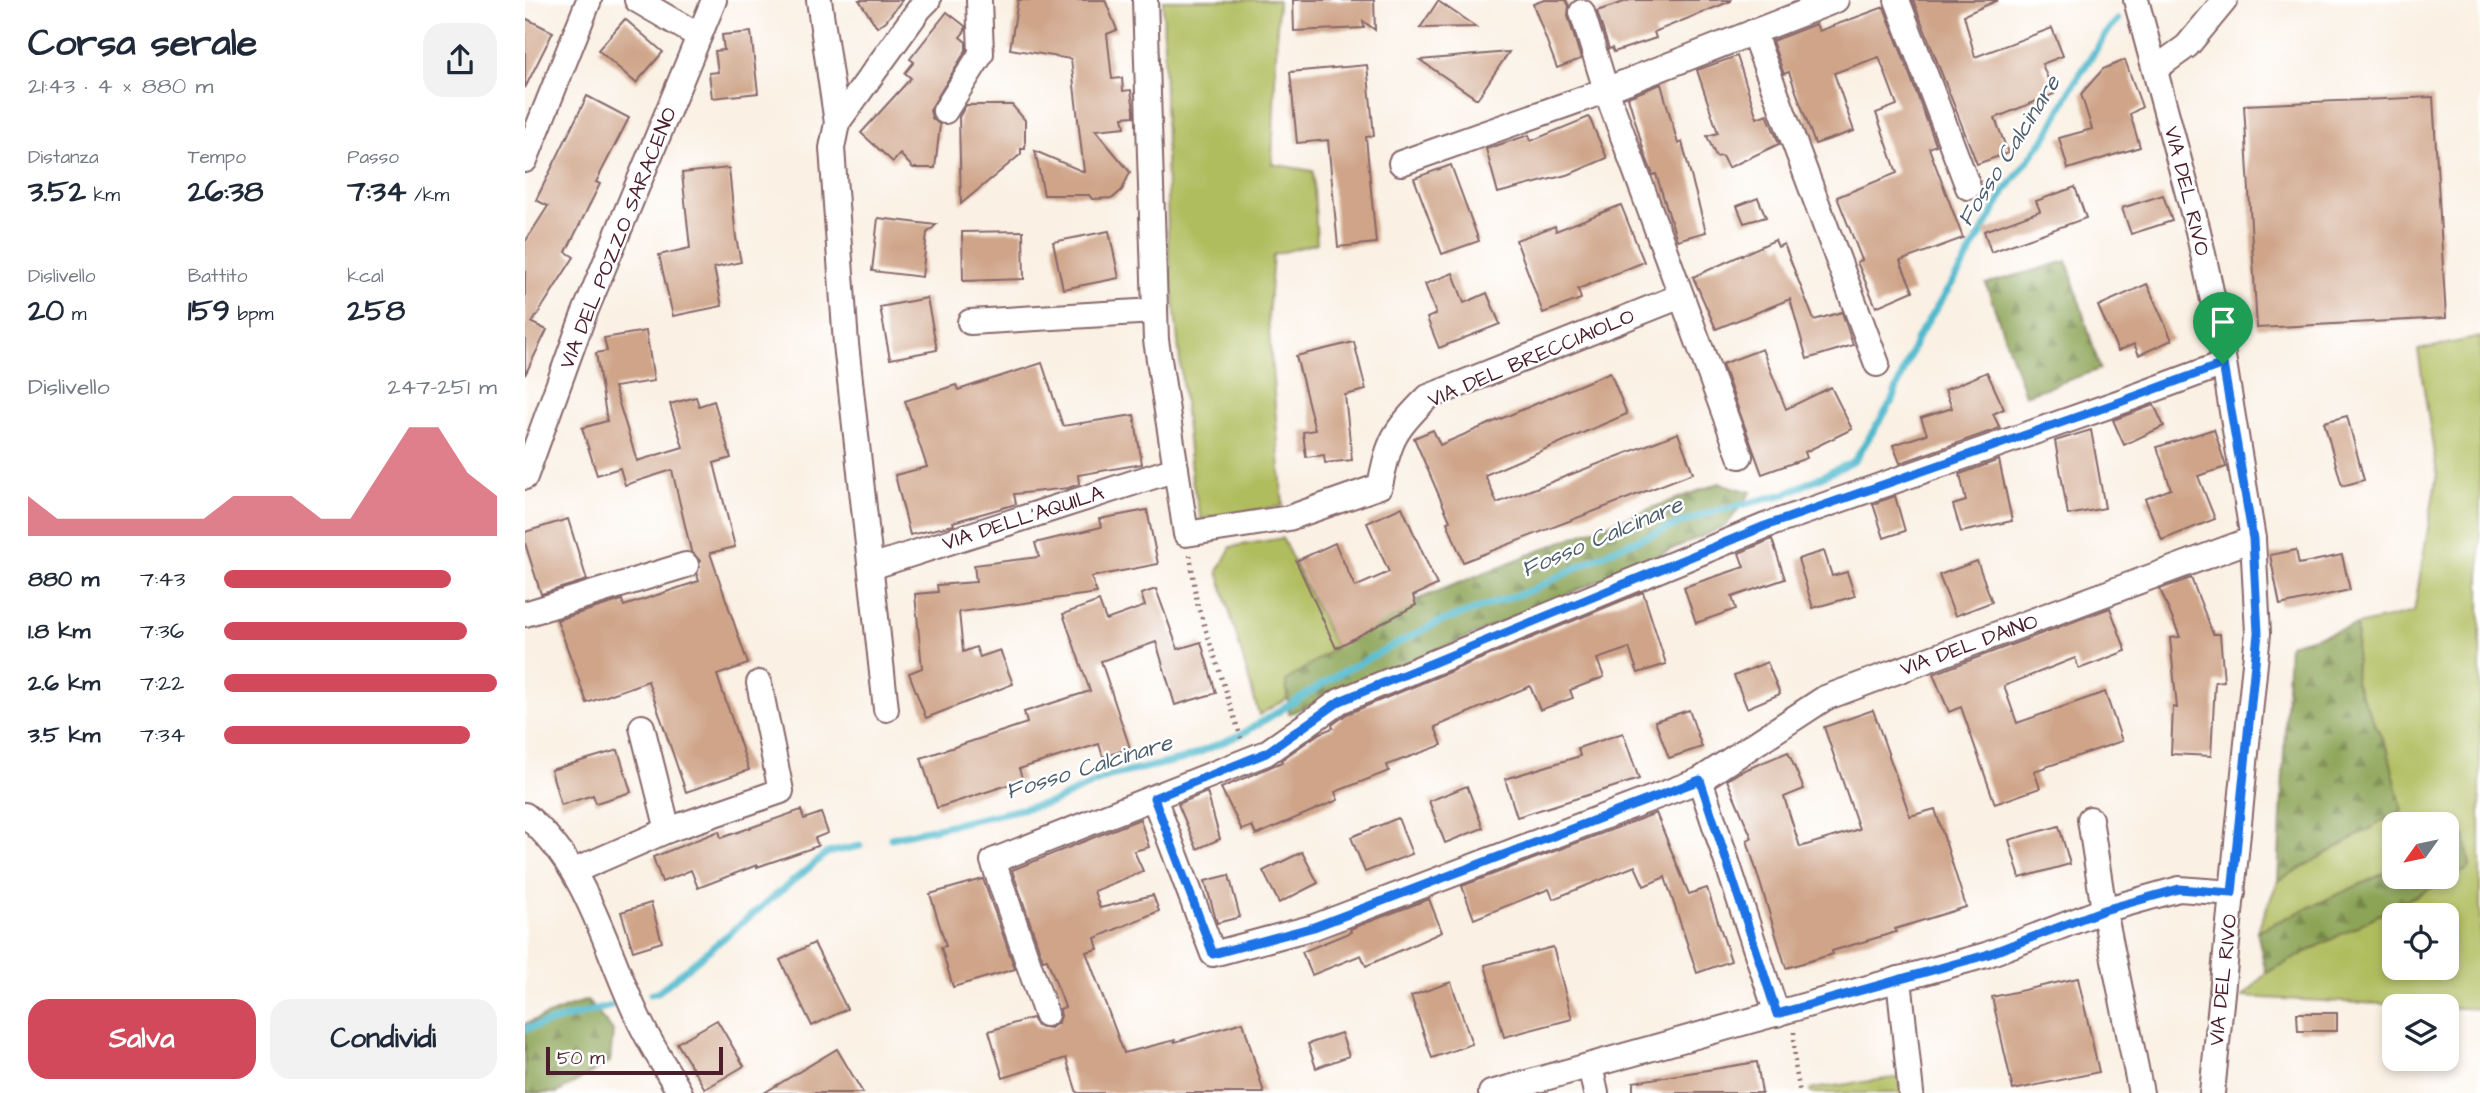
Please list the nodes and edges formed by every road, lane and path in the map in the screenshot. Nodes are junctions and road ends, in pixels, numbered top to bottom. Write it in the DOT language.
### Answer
graph roads {
  1 [pos="589,0"];
  2 [pos="637,0"];
  3 [pos="714,0"];
  4 [pos="818,0"];
  5 [pos="928,0"];
  6 [pos="979,0"];
  7 [pos="1145,0"];
  8 [pos="1836,0"];
  9 [pos="1896,0"];
  10 [pos="2136,0"];
  11 [pos="2225,0"];
  12 [pos="1803,6"];
  13 [pos="1582,12"];
  14 [pos="1753,32"];
  15 [pos="699,36"];
  16 [pos="2155,69"];
  17 [pos="1605,90"];
  18 [pos="945,111"];
  19 [pos="837,123"];
  20 [pos="525,160"];
  21 [pos="1401,163"];
  22 [pos="1968,187"];
  23 [pos="1681,296"];
  24 [pos="1155,311"];
  25 [pos="971,322"];
  26 [pos="1877,364"];
  27 [pos="2223,364"];
  28 [pos="1740,456"];
  29 [pos="1176,469"];
  30 [pos="525,477"];
  31 [pos="1186,534"];
  32 [pos="2253,539"];
  33 [pos="686,565"];
  34 [pos="871,567"];
  35 [pos="525,614"];
  36 [pos="759,683"];
  37 [pos="886,709"];
  38 [pos="642,727"];
  39 [pos="1242,742"];
  40 [pos="1700,780"];
  41 [pos="1154,798"];
  42 [pos="525,815"];
  43 [pos="2090,819"];
  44 [pos="668,830"];
  45 [pos="574,871"];
  46 [pos="2232,893"];
  47 [pos="2104,910"];
  48 [pos="1899,979"];
  49 [pos="1785,1012"];
  50 [pos="1046,1014"];
  51 [pos="1590,1066"];
  52 [pos="680,1093"];
  53 [pos="1491,1093"];
  54 [pos="1596,1093"];
  55 [pos="1800,1093"];
  56 [pos="1912,1093"];
  57 [pos="2141,1093"];
  58 [pos="2212,1093"];
  1 -- 20 [label="street"];
  2 -- 15 [label="street"];
  3 -- 15 [label="street, VIA DEL POZZO SARACENO"];
  4 -- 19 [label="street"];
  5 -- 19 [label="street"];
  6 -- 18 [label="street"];
  7 -- 24 [label="street"];
  8 -- 12 [label="street"];
  9 -- 22 [label="street"];
  10 -- 16 [label="street, VIA DEL RIVO"];
  11 -- 16 [label="street"];
  12 -- 14 [label="street"];
  13 -- 17 [label="street"];
  14 -- 17 [label="street"];
  14 -- 26 [label="street"];
  15 -- 30 [label="street, VIA DEL POZZO SARACENO"];
  16 -- 27 [label="street, VIA DEL RIVO"];
  17 -- 21 [label="street"];
  17 -- 23 [label="street"];
  19 -- 34 [label="street"];
  23 -- 28 [label="street"];
  23 -- 31 [label="street, VIA DEL BRECCIAIOLO"];
  24 -- 25 [label="street"];
  24 -- 29 [label="street"];
  27 -- 32 [label="street, VIA DEL RIVO"];
  27 -- 41 [label="street"];
  29 -- 31 [label="street"];
  29 -- 34 [label="street, VIA DELL'AQUILA"];
  31 -- 39 [label="path"];
  32 -- 40 [label="street, VIA DEL DAINO"];
  32 -- 46 [label="street, VIA DEL RIVO"];
  33 -- 35 [label="street"];
  34 -- 37 [label="street"];
  36 -- 44 [label="street"];
  38 -- 44 [label="street"];
  40 -- 41 [label="street, VIA DEL DAINO"];
  40 -- 49 [label="street"];
  41 -- 50 [label="street"];
  42 -- 45 [label="street"];
  43 -- 47 [label="street"];
  44 -- 45 [label="street"];
  45 -- 52 [label="street"];
  46 -- 47 [label="street"];
  46 -- 58 [label="street, VIA DEL RIVO"];
  47 -- 48 [label="street"];
  47 -- 57 [label="street"];
  48 -- 49 [label="street"];
  48 -- 56 [label="street"];
  49 -- 51 [label="street"];
  49 -- 55 [label="path"];
  51 -- 53 [label="street"];
  51 -- 54 [label="street"];
}
